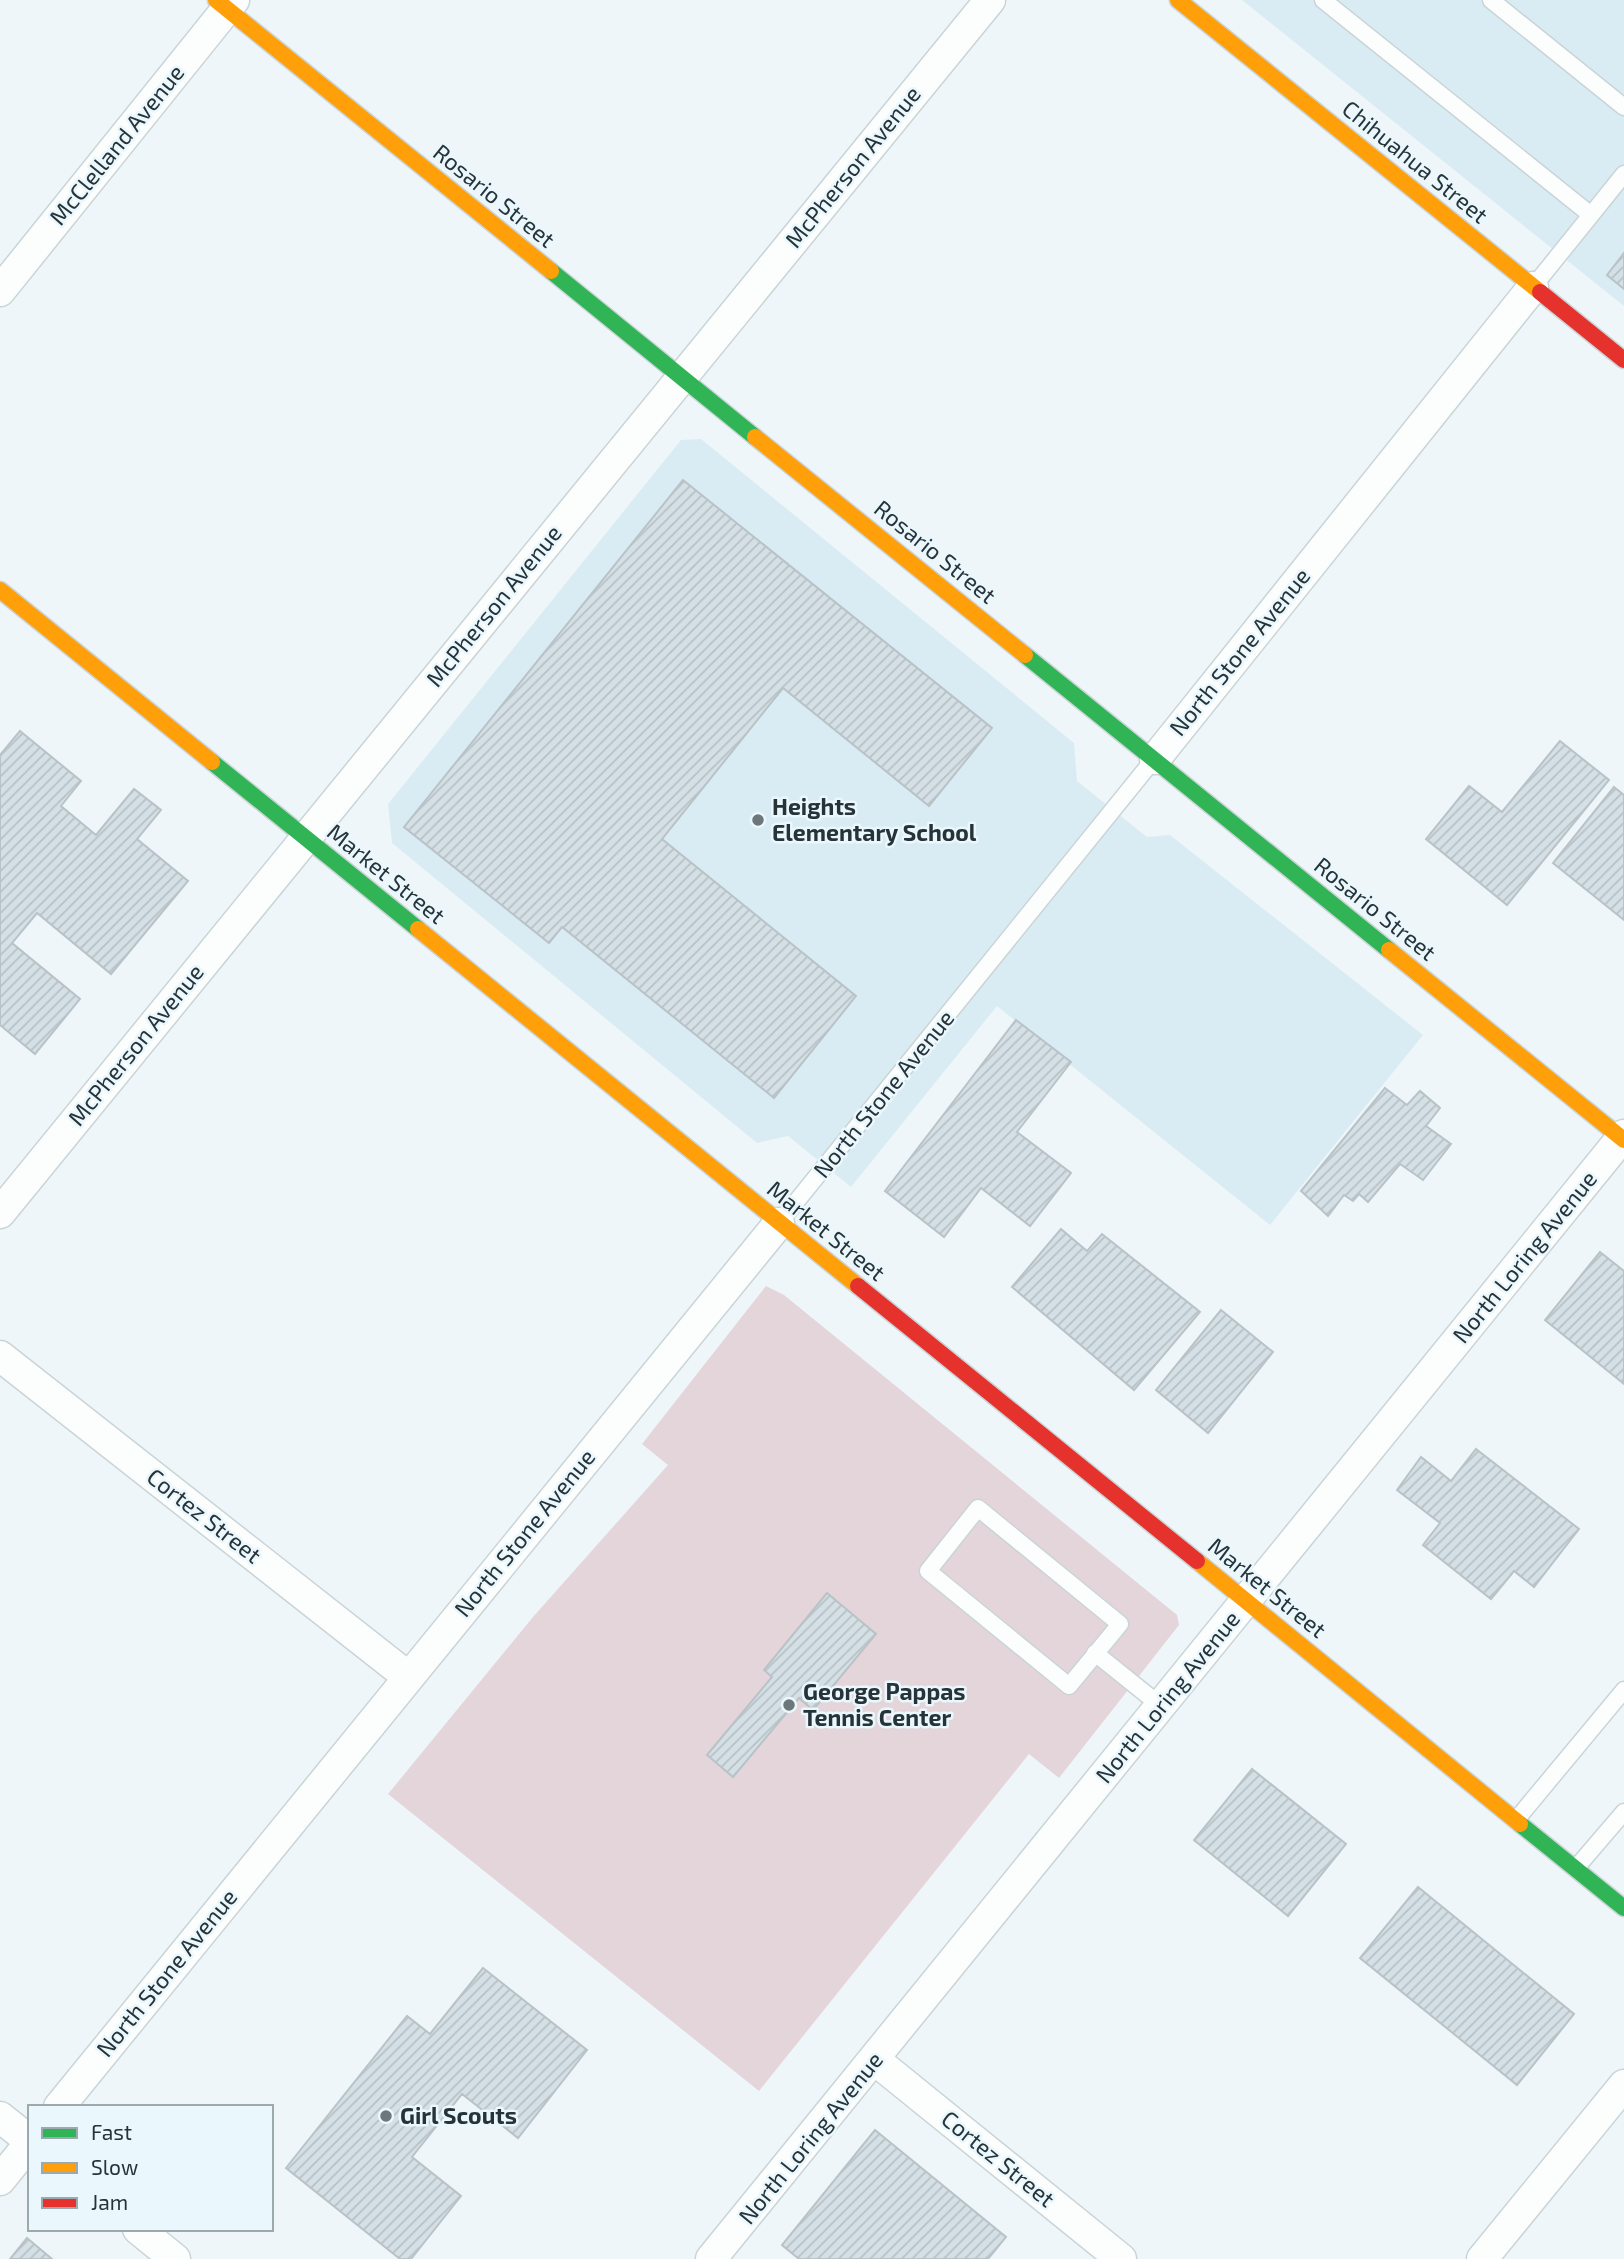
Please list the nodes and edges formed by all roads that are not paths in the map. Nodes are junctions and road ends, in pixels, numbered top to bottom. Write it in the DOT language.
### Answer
graph roads {
  1 [pos="990,0"];
  2 [pos="1178,0"];
  3 [pos="1323,0"];
  4 [pos="1491,0"];
  5 [pos="226,3"];
  6 [pos="1624,107"];
  7 [pos="1624,174"];
  8 [pos="1591,215"];
  9 [pos="1533,287"];
  10 [pos="0,291"];
  11 [pos="1624,360"];
  12 [pos="680,376"];
  13 [pos="0,590"];
  14 [pos="1155,759"];
  15 [pos="305,838"];
  16 [pos="1623,1138"];
  17 [pos="0,1213"];
  18 [pos="779,1223"];
  19 [pos="0,1356"];
  20 [pos="1246,1601"];
  21 [pos="1096,1654"];
  22 [pos="407,1676"];
  23 [pos="1624,1690"];
  24 [pos="1161,1706"];
  25 [pos="1624,1812"];
  26 [pos="1516,1820"];
  27 [pos="1576,1868"];
  28 [pos="1624,1908"];
  29 [pos="875,2060"];
  30 [pos="1624,2085"];
  31 [pos="61,2105"];
  32 [pos="0,2117"];
  33 [pos="28,2140"];
  34 [pos="28,2145"];
  35 [pos="0,2180"];
  36 [pos="140,2231"];
  37 [pos="175,2259"];
  38 [pos="711,2259"];
  39 [pos="1121,2259"];
  40 [pos="1482,2259"];
  1 -- 12 [label="street, McPherson Avenue"];
  2 -- 9 [label="street, Chihuahua Street"];
  3 -- 8 [label="lane"];
  4 -- 6 [label="lane"];
  5 -- 10 [label="street, McClelland Avenue"];
  5 -- 12 [label="street, Rosario Street"];
  7 -- 8 [label="lane, North Stone Avenue"];
  8 -- 9 [label="lane, North Stone Avenue"];
  9 -- 11 [label="street, Chihuahua Street"];
  9 -- 14 [label="street, North Stone Avenue"];
  12 -- 14 [label="street, Rosario Street"];
  12 -- 15 [label="street, McPherson Avenue"];
  13 -- 15 [label="street, Market Street"];
  14 -- 16 [label="street, Rosario Street"];
  14 -- 18 [label="lane, North Stone Avenue"];
  15 -- 17 [label="street, McPherson Avenue"];
  15 -- 18 [label="street, Market Street"];
  16 -- 20 [label="street, North Loring Avenue"];
  18 -- 20 [label="street, Market Street"];
  18 -- 22 [label="street, North Stone Avenue"];
  19 -- 22 [label="street, Cortez Street"];
  20 -- 24 [label="street, North Loring Avenue"];
  20 -- 26 [label="street, Market Street"];
  21 -- 21 [label="lane"];
  21 -- 24 [label="lane"];
  22 -- 31 [label="street, North Stone Avenue"];
  23 -- 26 [label="lane"];
  24 -- 29 [label="street, North Loring Avenue"];
  25 -- 27 [label="lane"];
  26 -- 27 [label="street, Market Street"];
  27 -- 28 [label="street, Market Street"];
  29 -- 38 [label="street, North Loring Avenue"];
  29 -- 39 [label="street, Cortez Street"];
  30 -- 40 [label="street"];
  32 -- 33 [label="street"];
  34 -- 35 [label="street"];
  36 -- 37 [label="street"];
}
